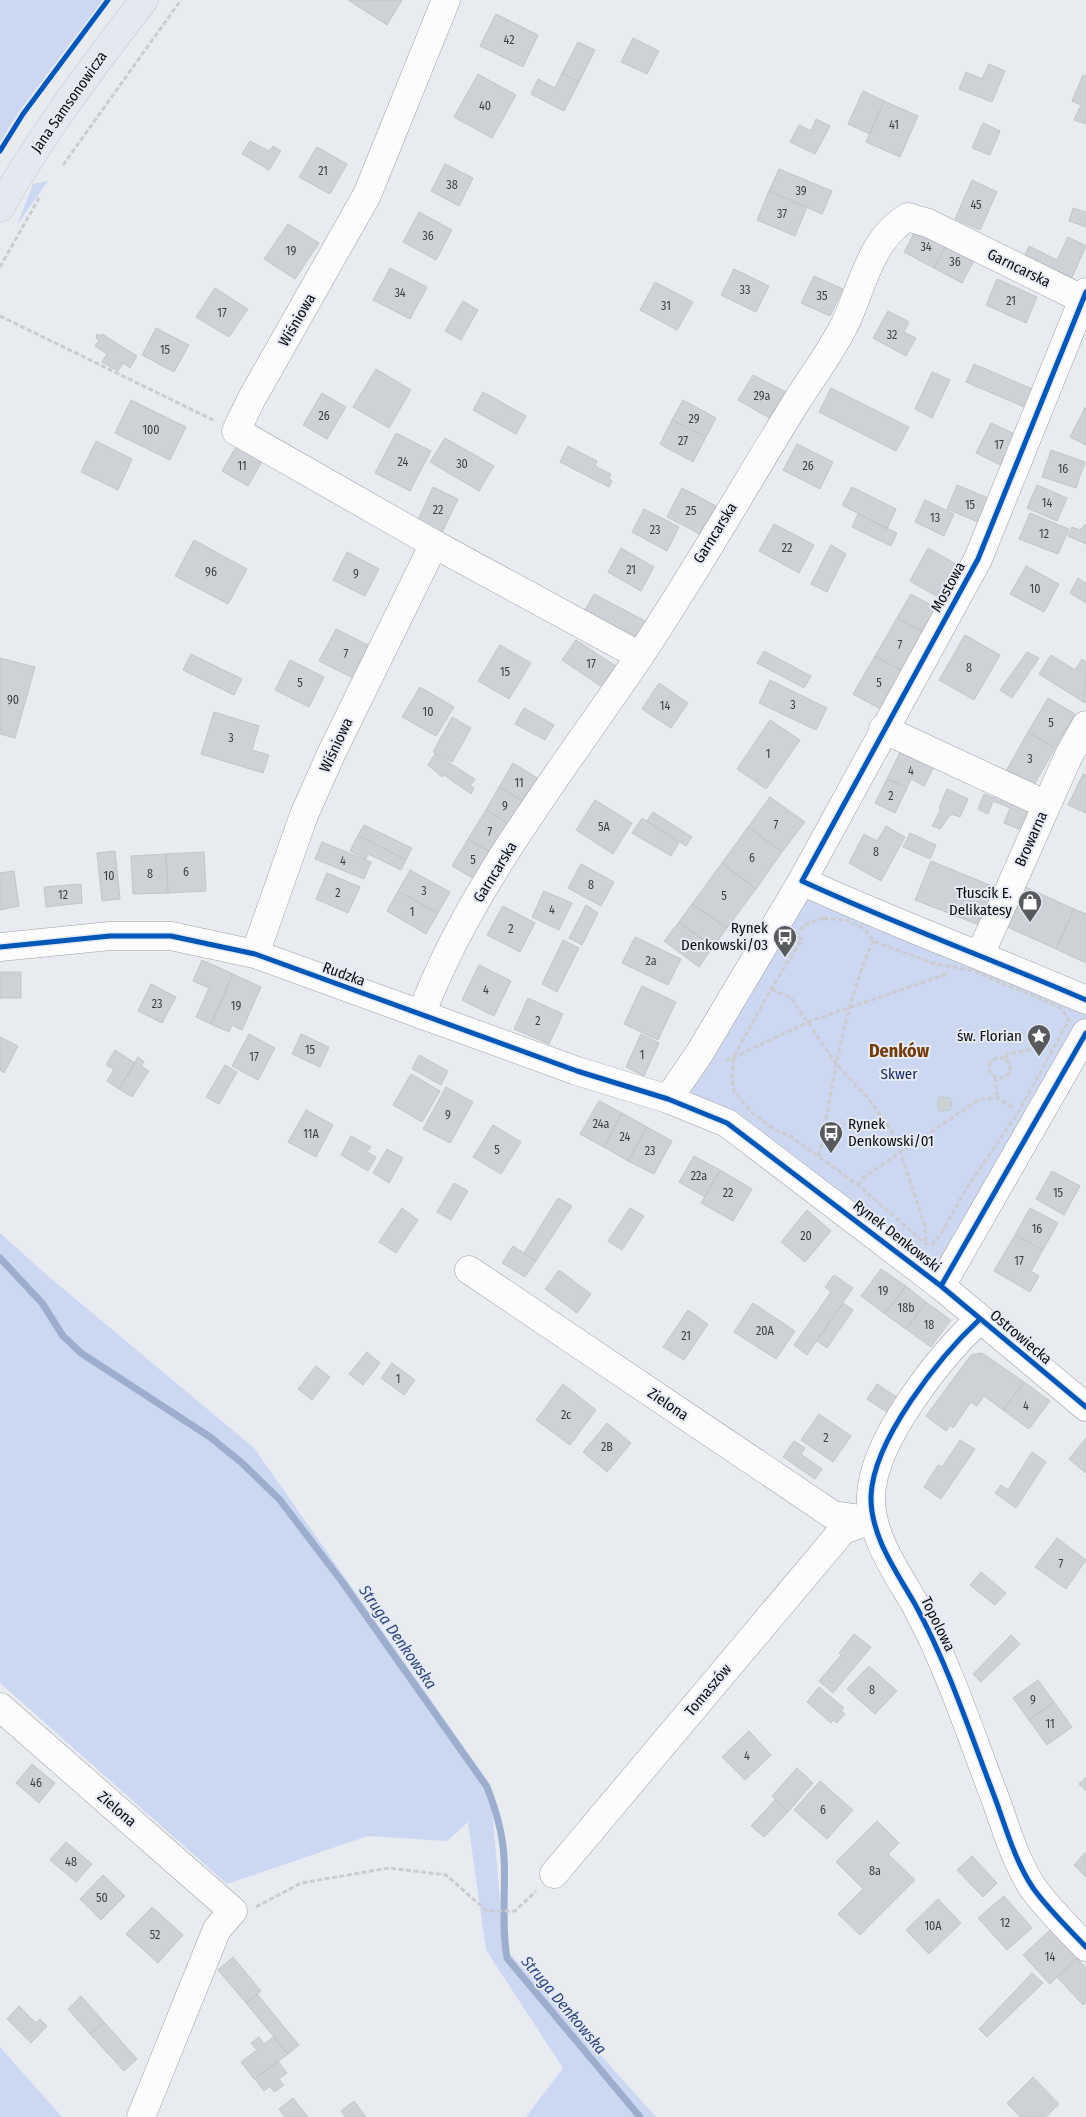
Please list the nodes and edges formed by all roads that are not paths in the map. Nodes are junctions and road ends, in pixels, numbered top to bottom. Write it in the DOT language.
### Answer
graph roads {
  1 [pos="144,0"];
  2 [pos="446,0"];
  3 [pos="0,208"];
  4 [pos="1085,297"];
  5 [pos="434,544"];
  6 [pos="640,656"];
  7 [pos="1086,725"];
  8 [pos="883,729"];
  9 [pos="1077,760"];
  10 [pos="1047,805"];
  11 [pos="802,881"];
  12 [pos="0,947"];
  13 [pos="255,954"];
  14 [pos="980,954"];
  15 [pos="1086,1000"];
  16 [pos="421,1015"];
  17 [pos="1086,1033"];
  18 [pos="668,1099"];
  19 [pos="469,1270"];
  20 [pos="941,1286"];
  21 [pos="980,1319"];
  22 [pos="1086,1407"];
  23 [pos="872,1520"];
  24 [pos="0,1708"];
  25 [pos="554,1874"];
  26 [pos="1086,1947"];
  27 [pos="141,2117"];
  1 -- 3 [label="main road, Jana Samsonowicza"];
  2 -- 5 [label="street, Wiśniowa"];
  4 -- 6 [label="street, Garncarska"];
  4 -- 8 [label="street, Mostowa"];
  5 -- 6 [label="street"];
  5 -- 13 [label="street, Wiśniowa"];
  6 -- 16 [label="street, Garncarska"];
  7 -- 9 [label="street, Browarna"];
  8 -- 10 [label="street"];
  8 -- 11 [label="street, Mostowa"];
  9 -- 10 [label="street, Browarna"];
  10 -- 14 [label="street, Browarna"];
  11 -- 14 [label="street"];
  11 -- 18 [label="street"];
  12 -- 13 [label="street, Rudzka"];
  13 -- 16 [label="street, Rudzka"];
  14 -- 15 [label="street"];
  16 -- 18 [label="street, Rudzka"];
  17 -- 20 [label="street, Rynek Denkowski"];
  18 -- 20 [label="street, Rynek Denkowski"];
  19 -- 23 [label="street, Zielona"];
  20 -- 21 [label="street, Ostrowiecka"];
  21 -- 22 [label="street, Ostrowiecka"];
  21 -- 23 [label="street, Topolowa"];
  23 -- 25 [label="street, Tomaszów"];
  23 -- 26 [label="street, Topolowa"];
  24 -- 27 [label="street, Zielona"];
}
